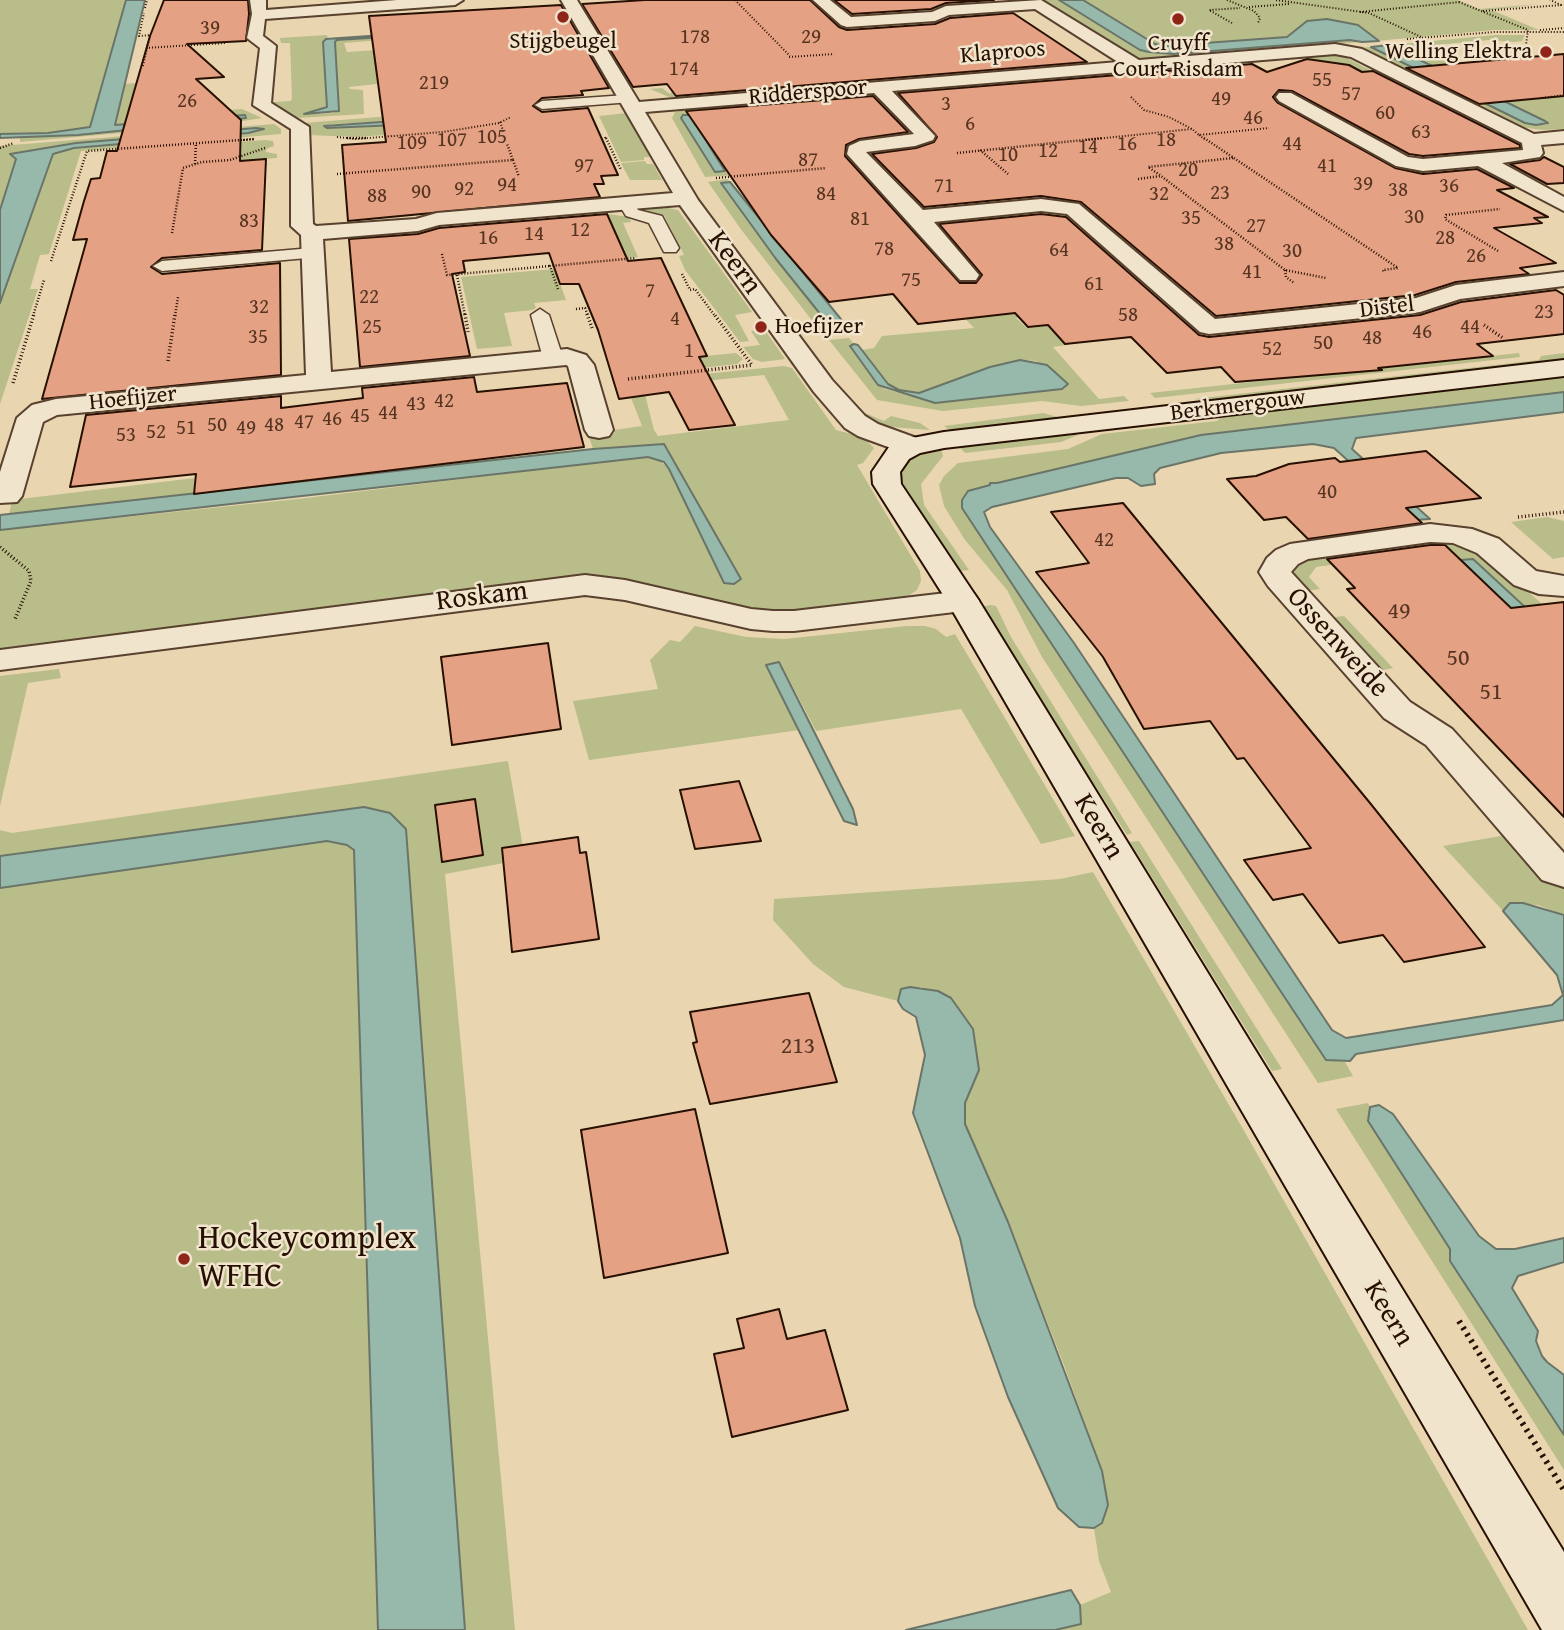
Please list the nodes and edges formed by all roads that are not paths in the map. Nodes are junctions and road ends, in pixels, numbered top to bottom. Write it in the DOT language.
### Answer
graph roads {
  1 [pos="450,0"];
  2 [pos="569,0"];
  3 [pos="821,0"];
  4 [pos="1035,2"];
  5 [pos="260,7"];
  6 [pos="1133,64"];
  7 [pos="878,87"];
  8 [pos="1285,97"];
  9 [pos="629,104"];
  10 [pos="541,105"];
  11 [pos="1564,137"];
  12 [pos="1531,140"];
  13 [pos="1480,159"];
  14 [pos="681,189"];
  15 [pos="631,203"];
  16 [pos="1562,204"];
  17 [pos="918,217"];
  18 [pos="312,243"];
  19 [pos="671,251"];
  20 [pos="162,266"];
  21 [pos="968,275"];
  22 [pos="1555,280"];
  23 [pos="540,314"];
  24 [pos="554,358"];
  25 [pos="1564,368"];
  26 [pos="319,381"];
  27 [pos="599,430"];
  28 [pos="912,446"];
  29 [pos="7,496"];
  30 [pos="1564,586"];
  31 [pos="963,601"];
  32 [pos="0,660"];
  33 [pos="1564,873"];
  34 [pos="1564,1609"];
  1 -- 5 [label="street"];
  2 -- 9 [label="street, Keern"];
  3 -- 4 [label="street, Klaproos"];
  4 -- 6 [label="street, Klaproos"];
  5 -- 18 [label="street"];
  6 -- 7 [label="street, Klaproos"];
  6 -- 12 [label="street, Klaproos"];
  7 -- 9 [label="street, Ridderspoor"];
  7 -- 17 [label="street, Ridderspoor"];
  8 -- 13 [label="street"];
  9 -- 10 [label="lane"];
  9 -- 14 [label="street, Keern"];
  11 -- 12 [label="street"];
  12 -- 13 [label="street"];
  13 -- 16 [label="street"];
  14 -- 15 [label="street"];
  14 -- 28 [label="street, Keern"];
  15 -- 18 [label="street"];
  15 -- 19 [label="lane"];
  17 -- 21 [label="street"];
  17 -- 22 [label="street, Distel"];
  18 -- 20 [label="lane"];
  18 -- 26 [label="street"];
  23 -- 24 [label="lane"];
  24 -- 26 [label="street, Hoefijzer"];
  24 -- 27 [label="street"];
  25 -- 28 [label="street, Berkmergouw"];
  26 -- 29 [label="street, Hoefijzer"];
  28 -- 31 [label="street, Keern"];
  30 -- 33 [label="street, Ossenweide"];
  31 -- 32 [label="street, Roskam"];
  31 -- 34 [label="street, Keern"];
}
